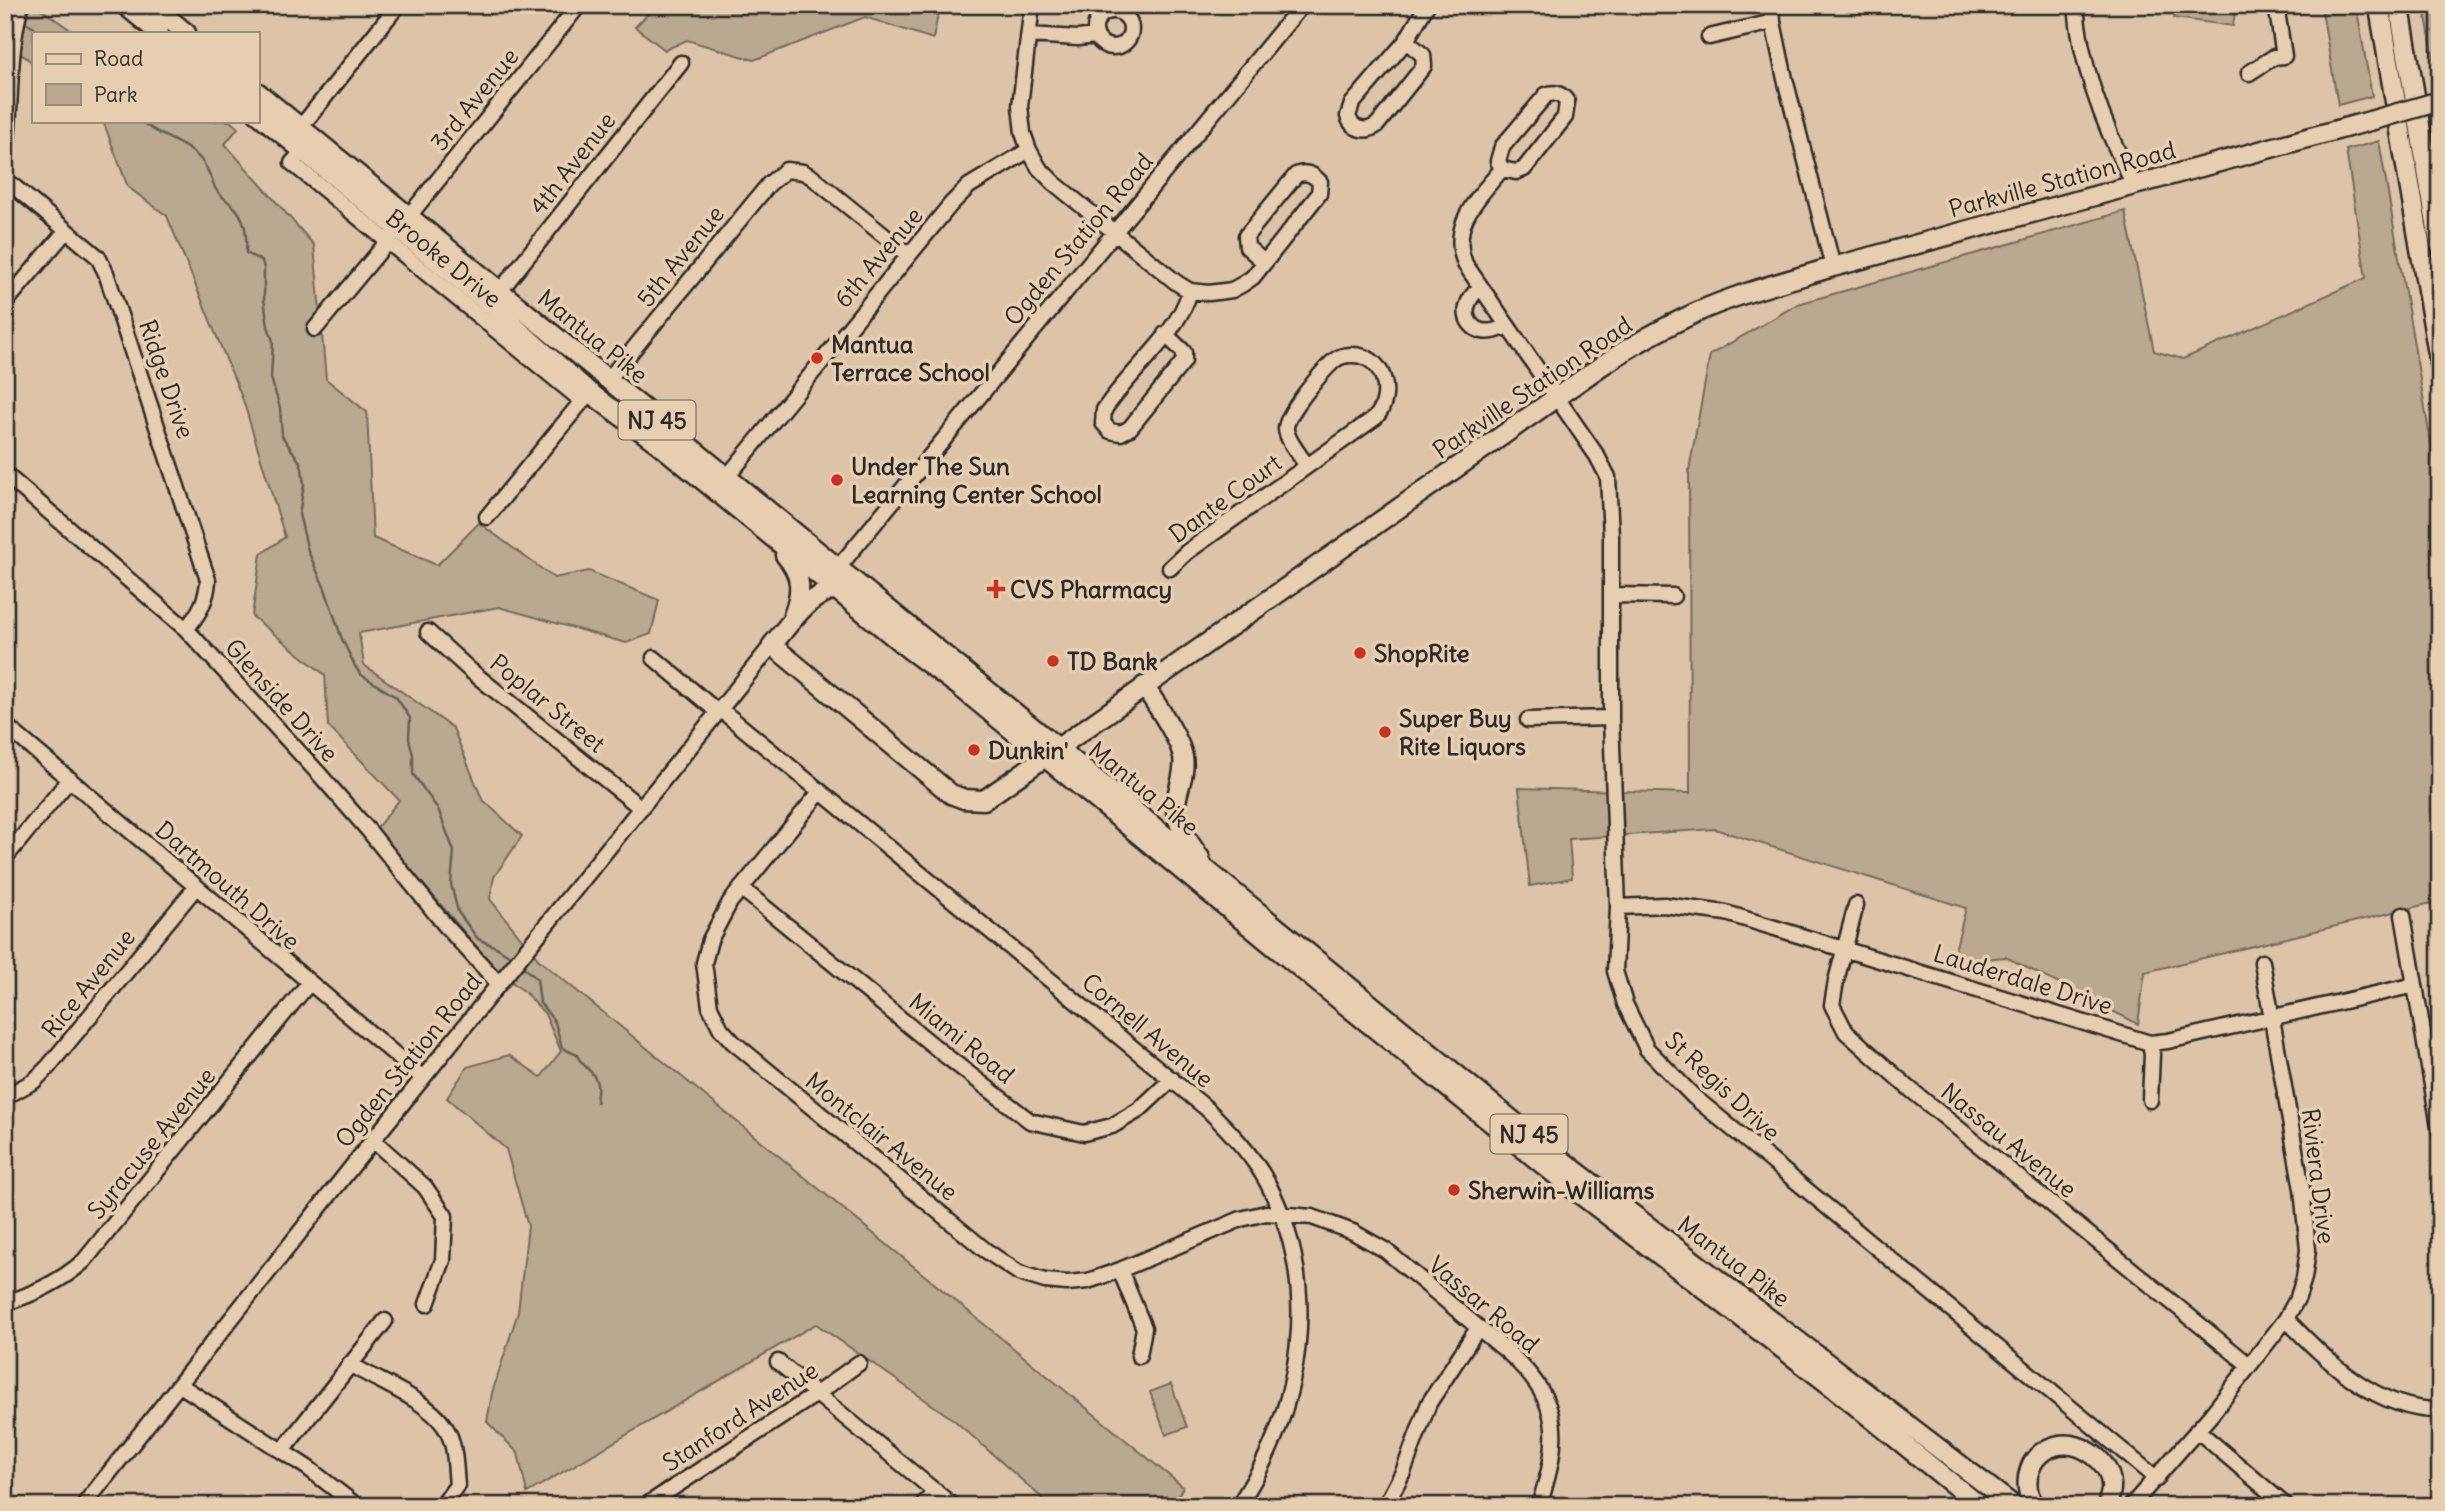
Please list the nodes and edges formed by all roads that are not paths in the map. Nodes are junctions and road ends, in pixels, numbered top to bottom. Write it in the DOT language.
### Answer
graph roads {
  1 [pos="22,5"];
  2 [pos="125,5"];
  3 [pos="152,5"];
  4 [pos="1032,5"];
  5 [pos="1302,5"];
  6 [pos="1427,5"];
  7 [pos="1772,5"];
  8 [pos="2076,5"];
  9 [pos="2277,5"];
  10 [pos="2379,5"];
  11 [pos="2399,5"];
  12 [pos="394,7"];
  13 [pos="575,10"];
  14 [pos="1773,22"];
  15 [pos="158,32"];
  16 [pos="185,32"];
  17 [pos="1029,35"];
  18 [pos="1096,36"];
  19 [pos="1709,37"];
  20 [pos="1406,41"];
  21 [pos="681,63"];
  22 [pos="2249,73"];
  23 [pos="259,94"];
  24 [pos="2440,102"];
  25 [pos="259,115"];
  26 [pos="301,127"];
  27 [pos="1029,150"];
  28 [pos="5,160"];
  29 [pos="1502,169"];
  30 [pos="5,179"];
  31 [pos="2134,185"];
  32 [pos="399,229"];
  33 [pos="66,231"];
  34 [pos="1114,233"];
  35 [pos="2440,244"];
  36 [pos="908,255"];
  37 [pos="1264,262"];
  38 [pos="1833,267"];
  39 [pos="1480,288"];
  40 [pos="500,291"];
  41 [pos="1190,291"];
  42 [pos="5,303"];
  43 [pos="1507,325"];
  44 [pos="315,329"];
  45 [pos="1165,334"];
  46 [pos="2440,363"];
  47 [pos="608,380"];
  48 [pos="585,396"];
  49 [pos="1558,397"];
  50 [pos="660,445"];
  51 [pos="1307,466"];
  52 [pos="5,474"];
  53 [pos="726,477"];
  54 [pos="487,517"];
  55 [pos="1170,568"];
  56 [pos="838,569"];
  57 [pos="835,589"];
  58 [pos="1611,595"];
  59 [pos="1673,596"];
  60 [pos="789,625"];
  61 [pos="186,629"];
  62 [pos="428,632"];
  63 [pos="772,645"];
  64 [pos="654,658"];
  65 [pos="1144,686"];
  66 [pos="720,711"];
  67 [pos="1611,718"];
  68 [pos="1528,720"];
  69 [pos="5,725"];
  70 [pos="1050,753"];
  71 [pos="69,779"];
  72 [pos="820,792"];
  73 [pos="641,808"];
  74 [pos="9,853"];
  75 [pos="1215,877"];
  76 [pos="196,887"];
  77 [pos="741,888"];
  78 [pos="1856,905"];
  79 [pos="1618,907"];
  80 [pos="2403,915"];
  81 [pos="1845,949"];
  82 [pos="2262,962"];
  83 [pos="309,984"];
  84 [pos="499,984"];
  85 [pos="2415,985"];
  86 [pos="2273,1016"];
  87 [pos="2150,1043"];
  88 [pos="423,1078"];
  89 [pos="1172,1079"];
  90 [pos="5,1097"];
  91 [pos="2150,1100"];
  92 [pos="2440,1132"];
  93 [pos="373,1140"];
  94 [pos="1282,1215"];
  95 [pos="1120,1270"];
  96 [pos="5,1303"];
  97 [pos="426,1304"];
  98 [pos="2286,1319"];
  99 [pos="385,1321"];
  100 [pos="1478,1328"];
  101 [pos="1139,1356"];
  102 [pos="778,1362"];
  103 [pos="859,1363"];
  104 [pos="350,1364"];
  105 [pos="2249,1365"];
  106 [pos="180,1385"];
  107 [pos="818,1393"];
  108 [pos="2440,1410"];
  109 [pos="2197,1430"];
  110 [pos="1897,1440"];
  111 [pos="282,1451"];
  112 [pos="2157,1479"];
  113 [pos="936,1491"];
  114 [pos="664,1501"];
  115 [pos="83,1506"];
  116 [pos="357,1506"];
  117 [pos="442,1506"];
  118 [pos="645,1506"];
  119 [pos="922,1506"];
  120 [pos="953,1506"];
  121 [pos="1238,1506"];
  122 [pos="1385,1506"];
  123 [pos="1539,1506"];
  124 [pos="1959,1506"];
  125 [pos="1980,1506"];
  126 [pos="2014,1506"];
  127 [pos="2034,1506"];
  128 [pos="2107,1506"];
  129 [pos="2131,1506"];
  130 [pos="2286,1506"];
  1 -- 28 [label="street"];
  2 -- 15 [label="main road"];
  3 -- 16 [label="main road"];
  4 -- 17 [label="street"];
  5 -- 34 [label="street, Ogden Station Road"];
  6 -- 20 [label="street"];
  7 -- 14 [label="street"];
  8 -- 31 [label="street"];
  9 -- 22 [label="street"];
  10 -- 46 [label="highway"];
  11 -- 35 [label="highway"];
  12 -- 26 [label="street"];
  13 -- 32 [label="street, 3rd Avenue"];
  14 -- 19 [label="street"];
  14 -- 38 [label="street"];
  17 -- 18 [label="street"];
  17 -- 27 [label="street"];
  20 -- 20 [label="street"];
  21 -- 40 [label="street, 4th Avenue"];
  23 -- 26 [label="main road, Mantua Pike / NJ 45"];
  24 -- 31 [label="main road, Parkville Station Road, bridge"];
  25 -- 32 [label="main road, Mantua Pike / NJ 45"];
  26 -- 32 [label="main road, Mantua Pike / NJ 45"];
  27 -- 34 [label="street"];
  27 -- 36 [label="street, 6th Avenue"];
  29 -- 29 [label="street"];
  29 -- 39 [label="street, St Regis Drive"];
  30 -- 33 [label="street, Ridge Drive"];
  31 -- 38 [label="main road, Parkville Station Road"];
  32 -- 40 [label="main road, Mantua Pike / NJ 45"];
  32 -- 44 [label="street, 3rd Avenue"];
  32 -- 48 [label="main road, Mantua Pike / NJ 45"];
  33 -- 42 [label="street"];
  33 -- 61 [label="street, Ridge Drive"];
  34 -- 41 [label="street"];
  34 -- 56 [label="street, Ogden Station Road"];
  36 -- 47 [label="street, 5th Avenue"];
  36 -- 53 [label="street, 6th Avenue"];
  37 -- 37 [label="street"];
  37 -- 41 [label="street"];
  38 -- 49 [label="main road, Parkville Station Road"];
  39 -- 43 [label="street, St Regis Drive"];
  39 -- 43 [label="street"];
  40 -- 47 [label="main road, Mantua Pike / NJ 45"];
  41 -- 45 [label="street"];
  43 -- 49 [label="street, St Regis Drive"];
  45 -- 45 [label="street"];
  47 -- 53 [label="main road, Mantua Pike / NJ 45"];
  48 -- 50 [label="main road, Mantua Pike / NJ 45"];
  48 -- 54 [label="street"];
  49 -- 58 [label="street, St Regis Drive"];
  49 -- 65 [label="main road, Parkville Station Road"];
  50 -- 57 [label="main road, Mantua Pike / NJ 45"];
  50 -- 60 [label="main road"];
  51 -- 51 [label="street, Dante Court"];
  51 -- 55 [label="street, Dante Court"];
  52 -- 61 [label="street, Glenside Drive"];
  53 -- 56 [label="main road, Mantua Pike / NJ 45"];
  56 -- 70 [label="main road, Mantua Pike / NJ 45"];
  57 -- 60 [label="main road"];
  57 -- 70 [label="main road, Mantua Pike / NJ 45"];
  58 -- 59 [label="street"];
  58 -- 67 [label="street, St Regis Drive"];
  60 -- 63 [label="main road"];
  61 -- 84 [label="street, Glenside Drive"];
  62 -- 73 [label="street, Poplar Street"];
  63 -- 66 [label="street, Ogden Station Road"];
  63 -- 70 [label="main road, Parkville Station Road"];
  64 -- 66 [label="street, Cornell Avenue"];
  65 -- 70 [label="main road, Parkville Station Road"];
  65 -- 75 [label="main road"];
  66 -- 72 [label="street, Cornell Avenue"];
  66 -- 73 [label="street, Ogden Station Road"];
  67 -- 68 [label="street"];
  67 -- 79 [label="street, St Regis Drive"];
  69 -- 71 [label="street, Dartmouth Drive"];
  70 -- 75 [label="main road, Mantua Pike / NJ 45"];
  70 -- 110 [label="main road, Mantua Pike / NJ 45"];
  71 -- 74 [label="street"];
  71 -- 76 [label="street, Dartmouth Drive"];
  72 -- 77 [label="street, Montclair Avenue"];
  72 -- 89 [label="street, Cornell Avenue"];
  73 -- 84 [label="street, Ogden Station Road"];
  75 -- 126 [label="main road, Mantua Pike / NJ 45"];
  76 -- 83 [label="street, Dartmouth Drive"];
  76 -- 90 [label="street, Rice Avenue"];
  77 -- 89 [label="street, Miami Road"];
  77 -- 95 [label="street, Montclair Avenue"];
  78 -- 81 [label="street, Nassau Avenue"];
  79 -- 81 [label="street, Lauderdale Drive"];
  79 -- 112 [label="street, St Regis Drive"];
  80 -- 85 [label="street"];
  81 -- 87 [label="street, Lauderdale Drive"];
  81 -- 105 [label="street, Nassau Avenue"];
  82 -- 86 [label="street, Riviera Drive"];
  83 -- 88 [label="street, Dartmouth Drive"];
  83 -- 96 [label="street, Syracuse Avenue"];
  84 -- 88 [label="street, Ogden Station Road"];
  85 -- 86 [label="street, Lauderdale Drive"];
  85 -- 92 [label="street"];
  86 -- 87 [label="street, Lauderdale Drive"];
  86 -- 98 [label="street, Riviera Drive"];
  87 -- 91 [label="street"];
  88 -- 93 [label="street, Ogden Station Road"];
  89 -- 94 [label="street, Cornell Avenue"];
  93 -- 97 [label="street"];
  93 -- 106 [label="street, Ogden Station Road"];
  94 -- 95 [label="street, Montclair Avenue"];
  94 -- 100 [label="street, Vassar Road"];
  94 -- 121 [label="street, Cornell Avenue"];
  95 -- 101 [label="street"];
  98 -- 105 [label="street, Riviera Drive"];
  98 -- 108 [label="street"];
  99 -- 104 [label="street"];
  100 -- 122 [label="street"];
  100 -- 123 [label="street, Vassar Road"];
  102 -- 107 [label="street"];
  103 -- 107 [label="street, Stanford Avenue"];
  104 -- 111 [label="street"];
  104 -- 117 [label="street"];
  105 -- 109 [label="street, Riviera Drive"];
  106 -- 111 [label="street"];
  106 -- 115 [label="street, Ogden Station Road"];
  107 -- 113 [label="street"];
  107 -- 114 [label="street, Stanford Avenue"];
  109 -- 112 [label="street, Riviera Drive"];
  109 -- 130 [label="street"];
  110 -- 124 [label="main road"];
  110 -- 125 [label="main road, Mantua Pike / NJ 45"];
  111 -- 116 [label="street"];
  112 -- 129 [label="street, Riviera Drive"];
  113 -- 119 [label="street"];
  113 -- 120 [label="street"];
  114 -- 118 [label="street, Stanford Avenue"];
  127 -- 128 [label="main road"];
}
